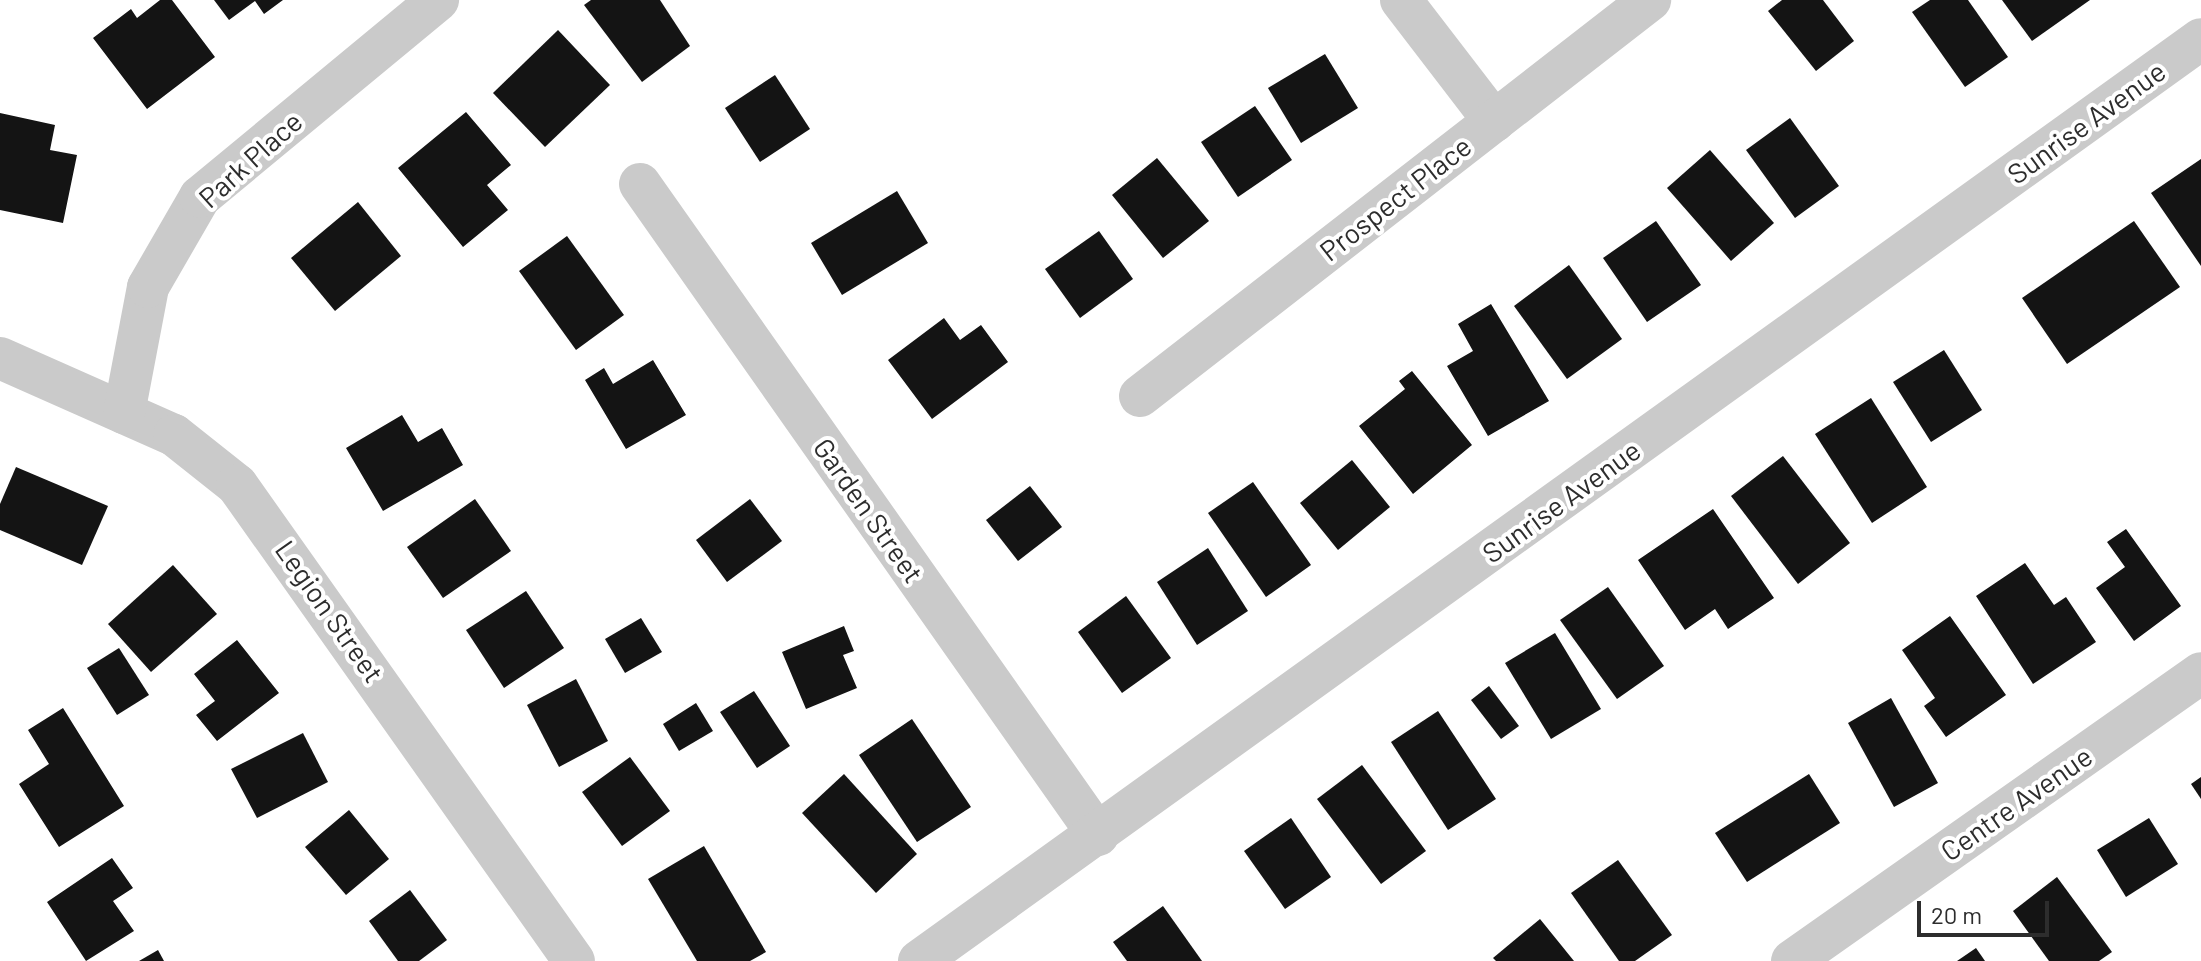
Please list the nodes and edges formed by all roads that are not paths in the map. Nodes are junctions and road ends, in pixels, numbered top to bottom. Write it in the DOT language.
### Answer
graph roads {
  1 [pos="438,0"];
  2 [pos="1401,0"];
  3 [pos="1650,0"];
  4 [pos="2201,39"];
  5 [pos="1494,121"];
  6 [pos="640,184"];
  7 [pos="0,358"];
  8 [pos="1140,396"];
  9 [pos="124,413"];
  10 [pos="2201,673"];
  11 [pos="1098,835"];
  12 [pos="574,961"];
  13 [pos="919,961"];
  14 [pos="1792,961"];
  1 -- 9 [label="street, Park Place"];
  2 -- 5 [label="street"];
  3 -- 5 [label="street, Prospect Place"];
  4 -- 11 [label="street, Sunrise Avenue"];
  5 -- 8 [label="street, Prospect Place"];
  6 -- 11 [label="street, Garden Street"];
  7 -- 9 [label="street, Legion Street"];
  9 -- 12 [label="street, Legion Street"];
  10 -- 14 [label="street, Centre Avenue"];
  11 -- 13 [label="street, Sunrise Avenue"];
}
